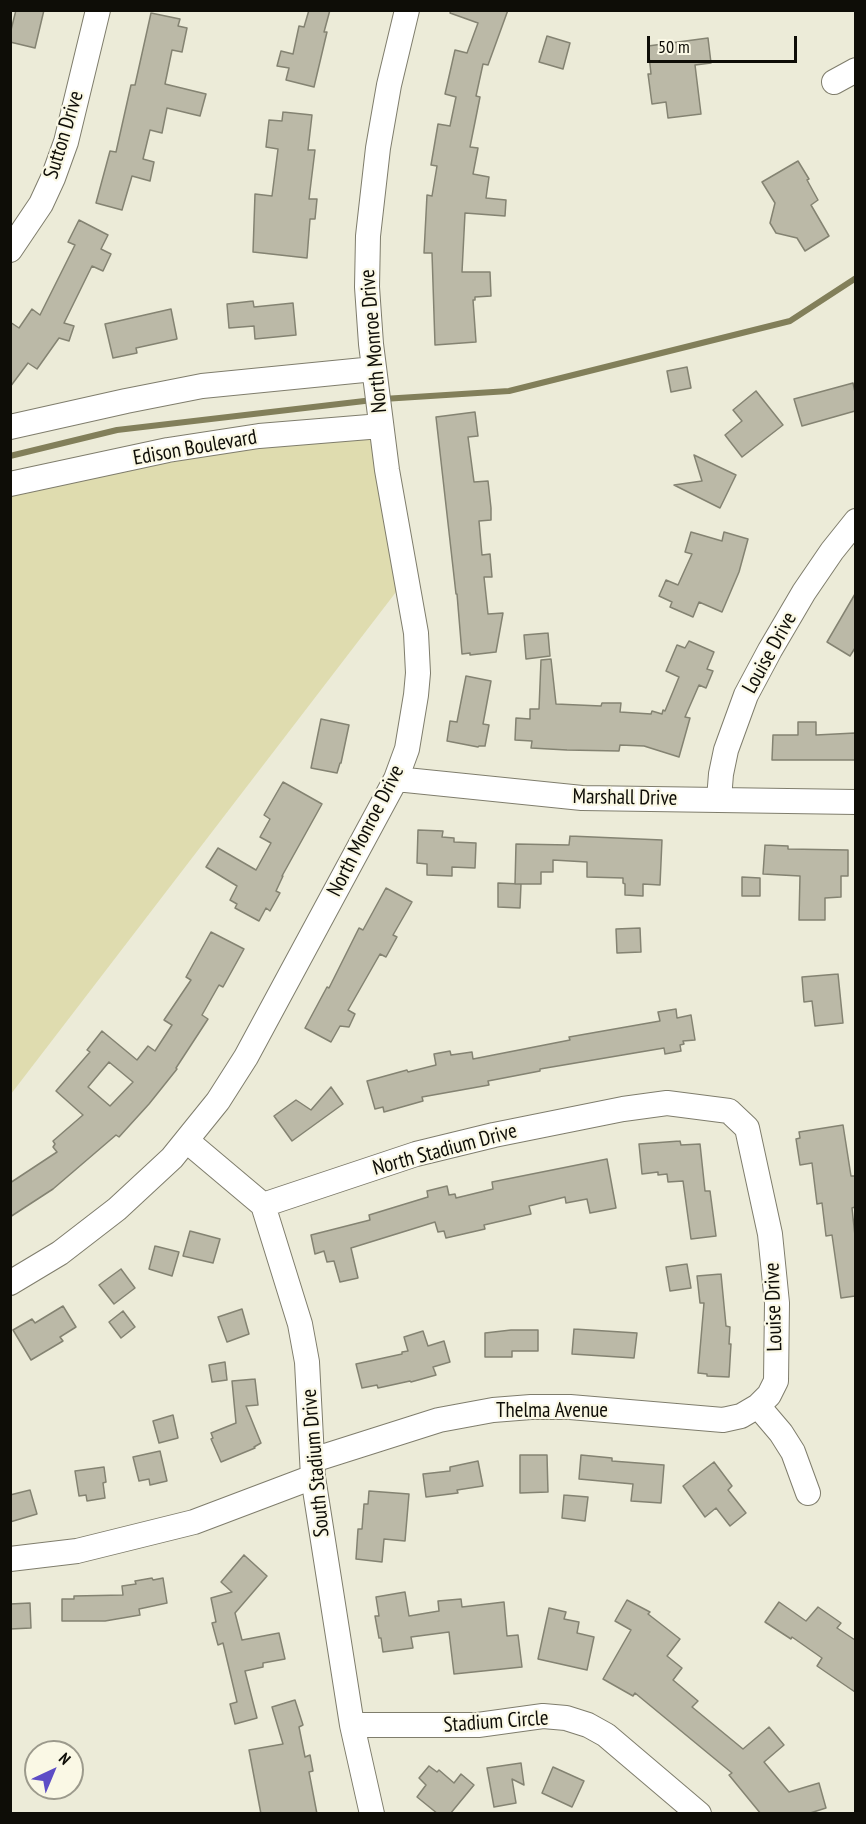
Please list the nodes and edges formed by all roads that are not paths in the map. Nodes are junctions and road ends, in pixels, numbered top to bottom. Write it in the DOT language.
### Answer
graph roads {
  1 [pos="98,10"];
  2 [pos="407,10"];
  3 [pos="855,70"];
  4 [pos="834,82"];
  5 [pos="10,250"];
  6 [pos="374,373"];
  7 [pos="380,420"];
  8 [pos="10,427"];
  9 [pos="10,484"];
  10 [pos="855,521"];
  11 [pos="396,779"];
  12 [pos="719,800"];
  13 [pos="855,802"];
  14 [pos="729,1111"];
  15 [pos="187,1141"];
  16 [pos="263,1205"];
  17 [pos="10,1283"];
  18 [pos="758,1406"];
  19 [pos="313,1468"];
  20 [pos="808,1493"];
  21 [pos="10,1559"];
  22 [pos="352,1725"];
  23 [pos="372,1814"];
  24 [pos="699,1814"];
  1 -- 5 [label="street, Sutton Drive"];
  2 -- 6 [label="street, North Monroe Drive"];
  3 -- 4 [label="street"];
  6 -- 7 [label="street, North Monroe Drive"];
  6 -- 8 [label="street"];
  7 -- 9 [label="street, Edison Boulevard"];
  7 -- 11 [label="street, North Monroe Drive"];
  10 -- 12 [label="street, Louise Drive"];
  11 -- 12 [label="street, Marshall Drive"];
  11 -- 15 [label="street, North Monroe Drive"];
  12 -- 13 [label="street, Marshall Drive"];
  14 -- 16 [label="street, North Stadium Drive"];
  14 -- 18 [label="street, Louise Drive"];
  15 -- 16 [label="street"];
  15 -- 17 [label="street, North Monroe Drive"];
  16 -- 19 [label="street, South Stadium Drive"];
  18 -- 19 [label="street, Thelma Avenue"];
  18 -- 20 [label="street"];
  19 -- 21 [label="street, Thelma Avenue"];
  19 -- 22 [label="street, South Stadium Drive"];
  22 -- 23 [label="street"];
  22 -- 24 [label="street, Stadium Circle"];
}
